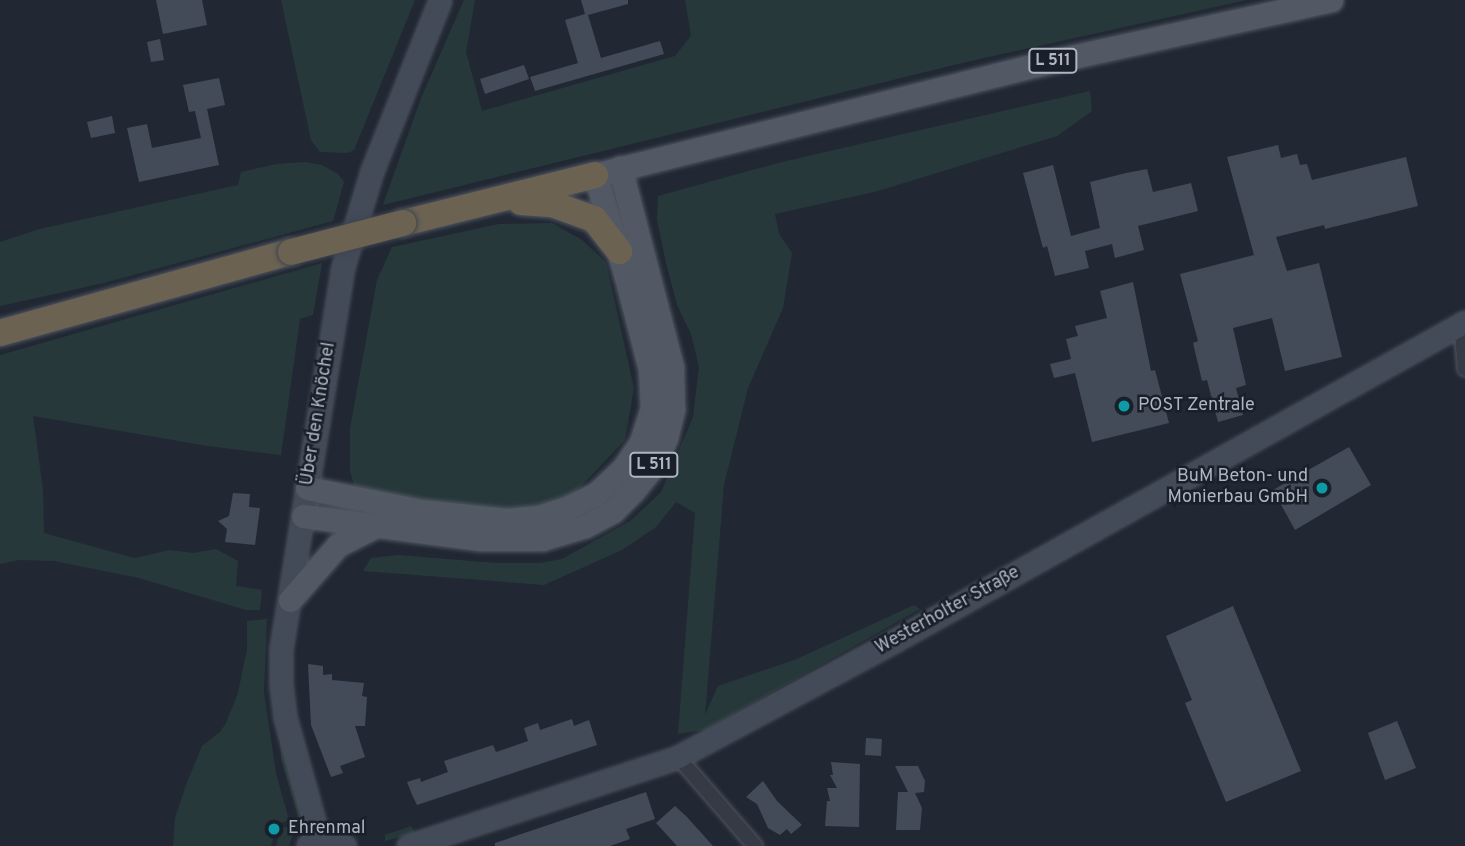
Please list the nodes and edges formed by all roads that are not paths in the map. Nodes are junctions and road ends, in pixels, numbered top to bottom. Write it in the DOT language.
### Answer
graph roads {
  1 [pos="440,0"];
  2 [pos="1331,0"];
  3 [pos="620,168"];
  4 [pos="595,175"];
  5 [pos="477,205"];
  6 [pos="619,251"];
  7 [pos="1463,323"];
  8 [pos="0,333"];
  9 [pos="1465,369"];
  10 [pos="307,488"];
  11 [pos="303,516"];
  12 [pos="374,527"];
  13 [pos="290,600"];
  14 [pos="678,757"];
  15 [pos="313,843"];
  16 [pos="345,846"];
  17 [pos="408,846"];
  18 [pos="755,846"];
  1 -- 10 [label="street, Über den Knöchel"];
  2 -- 3 [label="main road, L 511"];
  3 -- 4 [label="main road, L 511"];
  3 -- 12 [label="main road, L 511"];
  4 -- 5 [label="highway, L 511"];
  4 -- 6 [label="main road, L 511"];
  5 -- 6 [label="highway, L 511"];
  5 -- 8 [label="highway, L 511, bridge"];
  6 -- 10 [label="main road, L 511"];
  7 -- 9 [label="street"];
  7 -- 14 [label="street, Westerholter Straße"];
  10 -- 11 [label="street, Über den Knöchel"];
  11 -- 12 [label="main road, L 511"];
  11 -- 13 [label="street, Über den Knöchel"];
  12 -- 13 [label="main road"];
  13 -- 15 [label="street, Über den Knöchel"];
  14 -- 17 [label="street, Westerholter Straße"];
  14 -- 18 [label="street"];
  15 -- 16 [label="street"];
}
